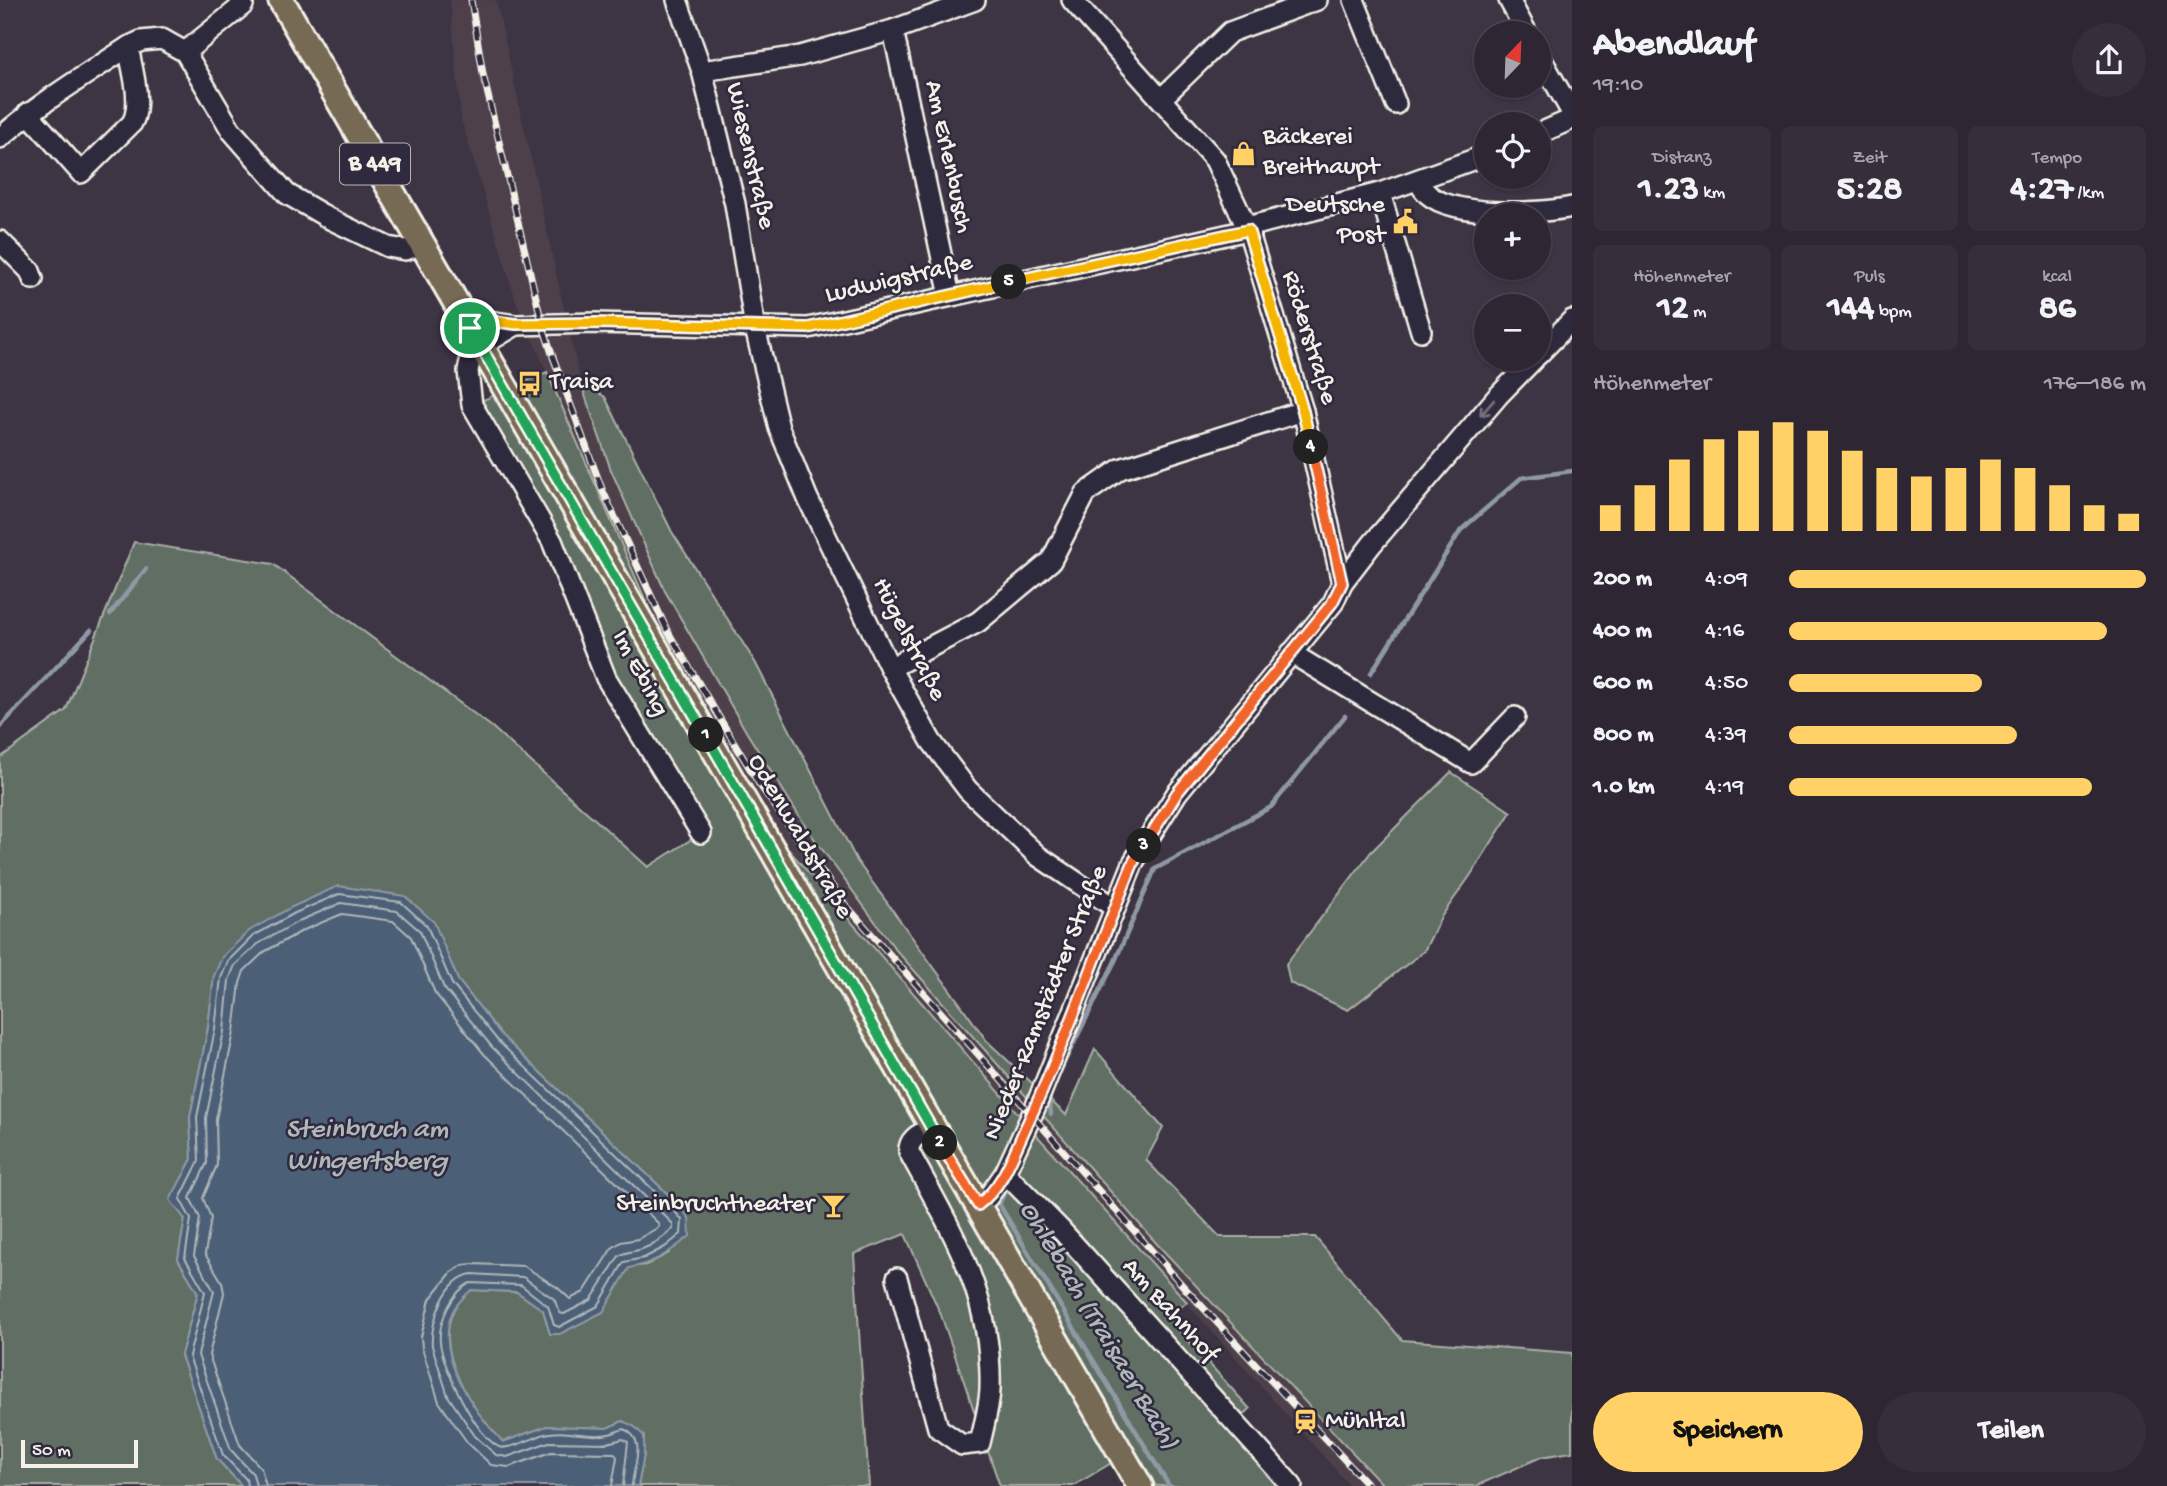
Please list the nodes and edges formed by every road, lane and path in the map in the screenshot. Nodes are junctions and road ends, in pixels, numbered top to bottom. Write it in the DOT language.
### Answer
graph roads {
  1 [pos="240,0"];
  2 [pos="281,0"];
  3 [pos="677,0"];
  4 [pos="975,0"];
  5 [pos="1072,0"];
  6 [pos="1317,0"];
  7 [pos="1354,0"];
  8 [pos="1509,0"];
  9 [pos="1520,21"];
  10 [pos="893,30"];
  11 [pos="128,47"];
  12 [pos="185,52"];
  13 [pos="702,71"];
  14 [pos="1551,76"];
  15 [pos="1161,99"];
  16 [pos="1396,104"];
  17 [pos="28,113"];
  18 [pos="1572,113"];
  19 [pos="1572,119"];
  20 [pos="1551,128"];
  21 [pos="0,138"];
  22 [pos="1474,159"];
  23 [pos="1419,180"];
  24 [pos="1380,193"];
  25 [pos="1572,207"];
  26 [pos="1248,230"];
  27 [pos="0,241"];
  28 [pos="422,245"];
  29 [pos="33,279"];
  30 [pos="950,296"];
  31 [pos="1572,320"];
  32 [pos="755,328"];
  33 [pos="1421,331"];
  34 [pos="475,337"];
  35 [pos="1551,342"];
  36 [pos="1522,371"];
  37 [pos="1303,411"];
  38 [pos="1342,583"];
  39 [pos="1292,653"];
  40 [pos="890,668"];
  41 [pos="1515,717"];
  42 [pos="701,832"];
  43 [pos="1115,908"];
  44 [pos="931,1128"];
  45 [pos="1005,1173"];
  46 [pos="978,1205"];
  47 [pos="897,1278"];
  48 [pos="1140,1486"];
  49 [pos="1292,1486"];
  1 -- 12 [label="street"];
  2 -- 28 [label="main road, Odenwaldstraße / B 449"];
  3 -- 13 [label="street, Wiesenstraße"];
  4 -- 10 [label="street"];
  5 -- 15 [label="street, Röderstraße"];
  6 -- 15 [label="street"];
  7 -- 16 [label="street"];
  8 -- 9 [label="street"];
  10 -- 13 [label="street"];
  10 -- 30 [label="street, Am Erlenbusch"];
  11 -- 12 [label="street"];
  11 -- 17 [label="street"];
  11 -- 17 [label="street"];
  12 -- 28 [label="street"];
  13 -- 32 [label="street, Wiesenstraße"];
  14 -- 18 [label="street"];
  15 -- 26 [label="street, Röderstraße"];
  17 -- 21 [label="street"];
  19 -- 20 [label="street"];
  22 -- 23 [label="street, Ludwigstraße"];
  23 -- 24 [label="street, Ludwigstraße"];
  23 -- 25 [label="street"];
  24 -- 26 [label="street, Ludwigstraße"];
  24 -- 33 [label="street"];
  26 -- 30 [label="street, Ludwigstraße"];
  26 -- 37 [label="street, Röderstraße"];
  27 -- 29 [label="street"];
  28 -- 34 [label="main road, Odenwaldstraße / B 449"];
  30 -- 32 [label="street, Ludwigstraße"];
  31 -- 35 [label="street"];
  32 -- 34 [label="street, Ludwigstraße"];
  32 -- 40 [label="street, Hügelstraße"];
  34 -- 42 [label="street, Im Ebing"];
  34 -- 44 [label="main road, Odenwaldstraße / B 449"];
  36 -- 38 [label="street, Nieder-Ramstädter Straße, one-way"];
  37 -- 38 [label="street, Röderstraße"];
  37 -- 40 [label="street"];
  38 -- 39 [label="street, Nieder-Ramstädter Straße"];
  39 -- 41 [label="street"];
  39 -- 43 [label="street, Nieder-Ramstädter Straße"];
  40 -- 43 [label="street, Hügelstraße"];
  43 -- 45 [label="street, Nieder-Ramstädter Straße"];
  44 -- 46 [label="main road, Odenwaldstraße / B 449"];
  44 -- 47 [label="street"];
  45 -- 46 [label="street, Nieder-Ramstädter Straße"];
  45 -- 49 [label="street, Am Bahnhof"];
  46 -- 48 [label="main road, Odenwaldstraße / B 449"];
}
